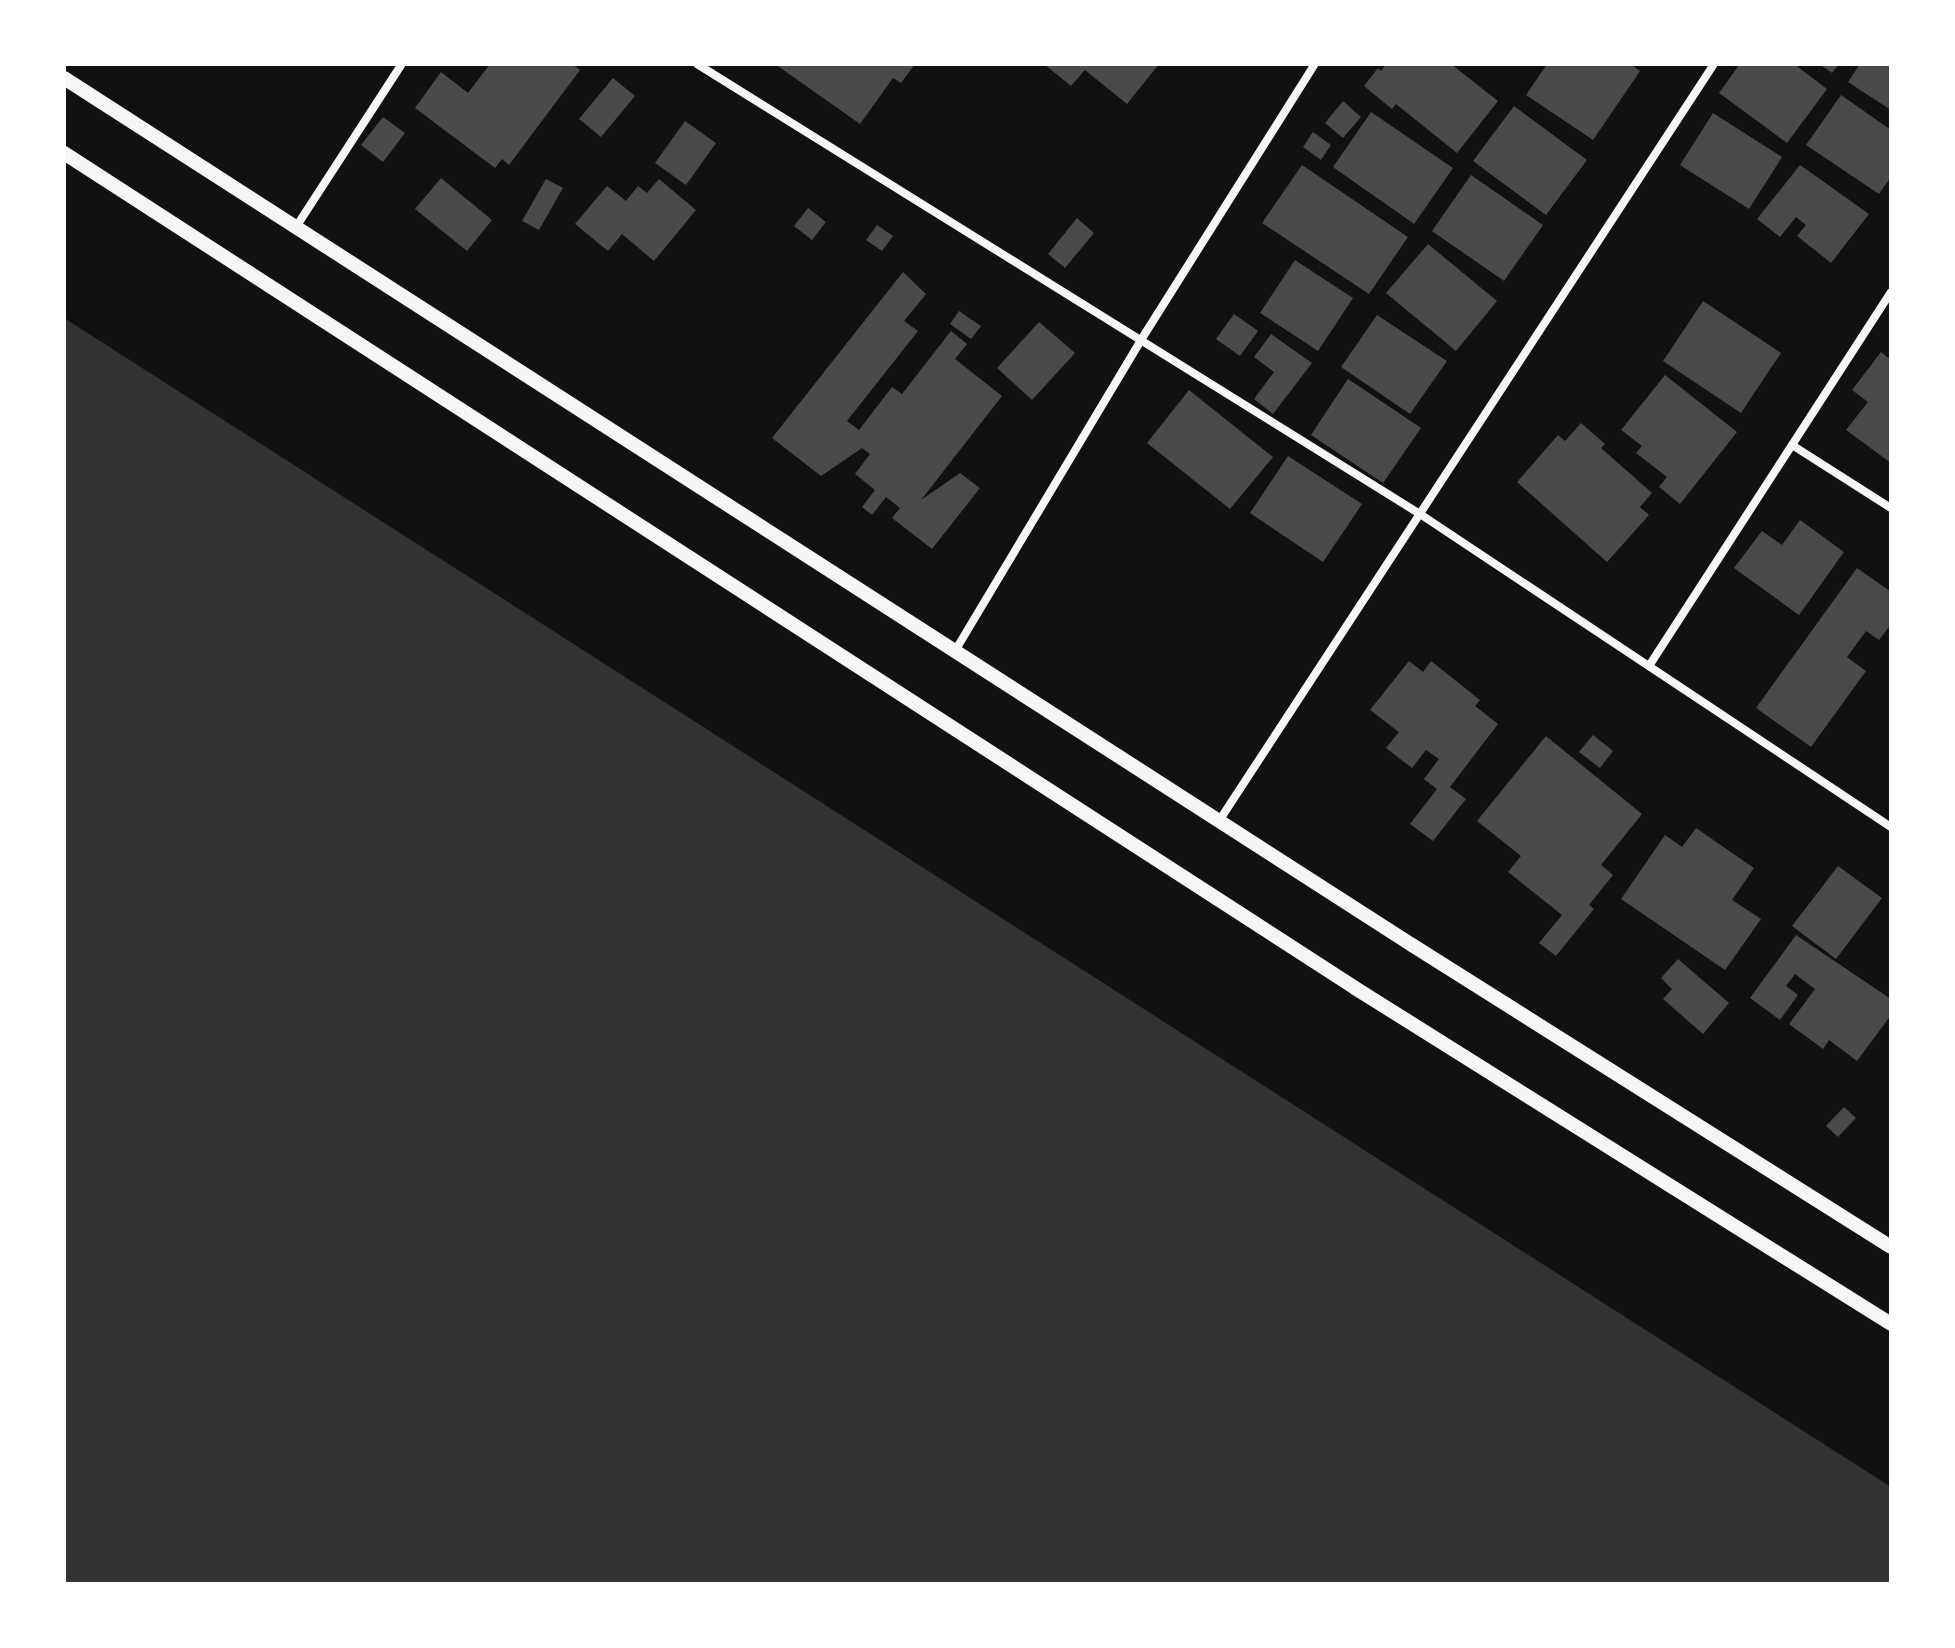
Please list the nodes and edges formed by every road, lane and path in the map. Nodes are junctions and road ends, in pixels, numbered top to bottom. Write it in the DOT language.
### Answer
graph roads {
  1 [pos="402,64"];
  2 [pos="697,64"];
  3 [pos="1315,64"];
  4 [pos="1714,64"];
  5 [pos="64,78"];
  6 [pos="64,153"];
  7 [pos="295,227"];
  8 [pos="1891,292"];
  9 [pos="1141,340"];
  10 [pos="1792,445"];
  11 [pos="1891,508"];
  12 [pos="1420,514"];
  13 [pos="955,651"];
  14 [pos="1649,666"];
  15 [pos="1219,821"];
  16 [pos="1891,827"];
  17 [pos="1891,1247"];
  18 [pos="1891,1324"];
  1 -- 7 [label="street"];
  2 -- 9 [label="street"];
  3 -- 9 [label="street"];
  4 -- 12 [label="street"];
  5 -- 7 [label="street"];
  6 -- 18 [label="street"];
  7 -- 13 [label="street"];
  8 -- 10 [label="street"];
  9 -- 12 [label="street"];
  9 -- 13 [label="street"];
  10 -- 11 [label="street"];
  10 -- 14 [label="street"];
  12 -- 14 [label="street"];
  12 -- 15 [label="street"];
  13 -- 15 [label="street"];
  14 -- 16 [label="street"];
  15 -- 17 [label="street"];
}
